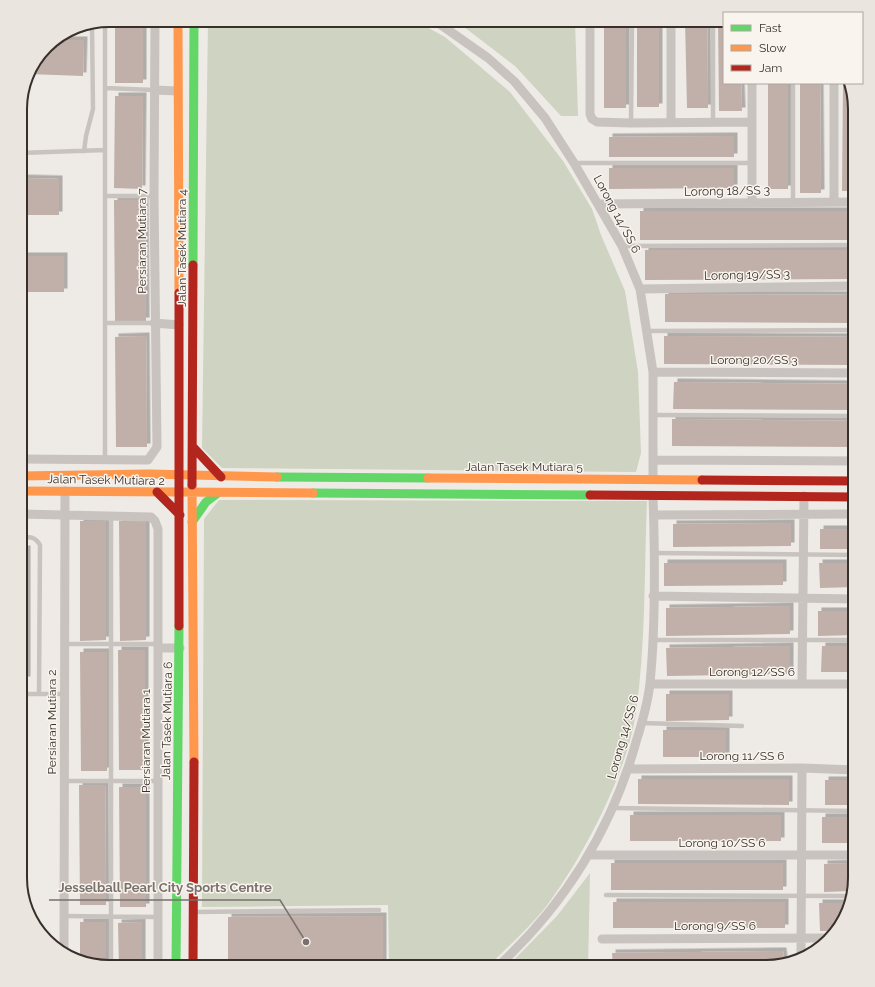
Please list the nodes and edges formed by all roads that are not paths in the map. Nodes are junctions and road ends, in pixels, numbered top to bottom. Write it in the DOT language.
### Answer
graph roads {
  1 [pos="105,27"];
  2 [pos="155,27"];
  3 [pos="178,27"];
  4 [pos="194,27"];
  5 [pos="444,27"];
  6 [pos="590,27"];
  7 [pos="632,27"];
  8 [pos="671,27"];
  9 [pos="713,27"];
  10 [pos="92,29"];
  11 [pos="752,84"];
  12 [pos="793,84"];
  13 [pos="834,84"];
  14 [pos="105,88"];
  15 [pos="154,90"];
  16 [pos="178,92"];
  17 [pos="671,122"];
  18 [pos="713,122"];
  19 [pos="752,122"];
  20 [pos="631,123"];
  21 [pos="105,150"];
  22 [pos="84,151"];
  23 [pos="27,153"];
  24 [pos="574,163"];
  25 [pos="752,163"];
  26 [pos="105,196"];
  27 [pos="154,196"];
  28 [pos="178,202"];
  29 [pos="195,202"];
  30 [pos="752,202"];
  31 [pos="793,202"];
  32 [pos="834,202"];
  33 [pos="848,202"];
  34 [pos="599,204"];
  35 [pos="848,245"];
  36 [pos="622,246"];
  37 [pos="848,286"];
  38 [pos="640,289"];
  39 [pos="105,323"];
  40 [pos="154,323"];
  41 [pos="179,325"];
  42 [pos="848,330"];
  43 [pos="647,331"];
  44 [pos="652,372"];
  45 [pos="848,373"];
  46 [pos="653,415"];
  47 [pos="848,416"];
  48 [pos="193,446"];
  49 [pos="179,448"];
  50 [pos="27,459"];
  51 [pos="653,460"];
  52 [pos="105,461"];
  53 [pos="848,461"];
  54 [pos="149,474"];
  55 [pos="180,475"];
  56 [pos="192,475"];
  57 [pos="27,476"];
  58 [pos="221,477"];
  59 [pos="653,479"];
  60 [pos="521,480"];
  61 [pos="848,481"];
  62 [pos="27,491"];
  63 [pos="64,491"];
  64 [pos="156,492"];
  65 [pos="179,492"];
  66 [pos="192,492"];
  67 [pos="218,493"];
  68 [pos="523,494"];
  69 [pos="653,496"];
  70 [pos="804,497"];
  71 [pos="848,497"];
  72 [pos="804,511"];
  73 [pos="27,514"];
  74 [pos="64,514"];
  75 [pos="654,514"];
  76 [pos="848,514"];
  77 [pos="111,516"];
  78 [pos="180,516"];
  79 [pos="192,523"];
  80 [pos="27,538"];
  81 [pos="654,553"];
  82 [pos="803,554"];
  83 [pos="848,555"];
  84 [pos="653,596"];
  85 [pos="803,598"];
  86 [pos="848,599"];
  87 [pos="652,640"];
  88 [pos="802,640"];
  89 [pos="848,640"];
  90 [pos="64,644"];
  91 [pos="111,644"];
  92 [pos="158,646"];
  93 [pos="180,648"];
  94 [pos="650,684"];
  95 [pos="802,684"];
  96 [pos="848,684"];
  97 [pos="27,694"];
  98 [pos="39,694"];
  99 [pos="64,694"];
  100 [pos="642,723"];
  101 [pos="742,726"];
  102 [pos="802,768"];
  103 [pos="628,769"];
  104 [pos="848,770"];
  105 [pos="112,780"];
  106 [pos="64,781"];
  107 [pos="158,781"];
  108 [pos="178,783"];
  109 [pos="194,784"];
  110 [pos="612,808"];
  111 [pos="801,810"];
  112 [pos="848,811"];
  113 [pos="801,854"];
  114 [pos="590,855"];
  115 [pos="848,855"];
  116 [pos="606,895"];
  117 [pos="801,896"];
  118 [pos="846,896"];
  119 [pos="379,910"];
  120 [pos="194,912"];
  121 [pos="64,916"];
  122 [pos="112,916"];
  123 [pos="158,919"];
  124 [pos="177,920"];
  125 [pos="602,938"];
  126 [pos="801,938"];
  127 [pos="822,938"];
  128 [pos="64,947"];
  129 [pos="801,952"];
  130 [pos="111,960"];
  131 [pos="158,960"];
  132 [pos="176,960"];
  133 [pos="193,960"];
  134 [pos="504,960"];
  1 -- 14 [label="lane"];
  2 -- 15 [label="street, Persiaran Mutiara 7"];
  3 -- 16 [label="street, Jalan Tasek Mutiara 4"];
  4 -- 29 [label="street, Jalan Tasek Mutiara 4"];
  5 -- 24 [label="street, Lorong 14/SS 6"];
  6 -- 20 [label="street"];
  7 -- 20 [label="lane"];
  8 -- 17 [label="street"];
  9 -- 18 [label="lane"];
  10 -- 22 [label="lane"];
  11 -- 19 [label="street"];
  12 -- 31 [label="lane"];
  13 -- 32 [label="street"];
  14 -- 15 [label="lane"];
  14 -- 21 [label="lane"];
  15 -- 16 [label="street"];
  15 -- 27 [label="street, Persiaran Mutiara 7"];
  16 -- 28 [label="street, Jalan Tasek Mutiara 4"];
  17 -- 18 [label="street"];
  17 -- 20 [label="street"];
  18 -- 19 [label="street"];
  19 -- 25 [label="street"];
  21 -- 22 [label="lane"];
  21 -- 26 [label="lane"];
  22 -- 23 [label="lane"];
  24 -- 25 [label="lane"];
  24 -- 34 [label="street, Lorong 14/SS 6"];
  25 -- 30 [label="street"];
  26 -- 27 [label="lane"];
  26 -- 39 [label="lane"];
  27 -- 40 [label="street, Persiaran Mutiara 7"];
  28 -- 29 [label="street"];
  28 -- 41 [label="street, Jalan Tasek Mutiara 4"];
  29 -- 48 [label="street, Jalan Tasek Mutiara 4"];
  30 -- 31 [label="street, Lorong 18/SS 3"];
  30 -- 34 [label="street, Lorong 18/SS 3"];
  31 -- 32 [label="street, Lorong 18/SS 3"];
  32 -- 33 [label="street, Lorong 18/SS 3"];
  34 -- 36 [label="street, Lorong 14/SS 6"];
  35 -- 36 [label="lane"];
  36 -- 38 [label="street, Lorong 14/SS 6"];
  37 -- 38 [label="street, Lorong 19/SS 3"];
  38 -- 43 [label="street, Lorong 14/SS 6"];
  39 -- 40 [label="lane"];
  39 -- 52 [label="lane"];
  40 -- 41 [label="street"];
  40 -- 52 [label="street, Persiaran Mutiara 7"];
  41 -- 49 [label="street, Jalan Tasek Mutiara 4"];
  42 -- 43 [label="lane"];
  43 -- 44 [label="street, Lorong 14/SS 6"];
  44 -- 45 [label="street, Lorong 20/SS 3"];
  44 -- 46 [label="street, Lorong 14/SS 6"];
  46 -- 47 [label="lane"];
  46 -- 51 [label="street, Lorong 14/SS 6"];
  48 -- 56 [label="street, Jalan Tasek Mutiara 4"];
  48 -- 58 [label="street"];
  49 -- 54 [label="street"];
  49 -- 55 [label="street, Jalan Tasek Mutiara 4"];
  50 -- 52 [label="street"];
  51 -- 53 [label="street"];
  51 -- 59 [label="street, Lorong 14/SS 6"];
  54 -- 55 [label="street, Jalan Tasek Mutiara 2"];
  54 -- 57 [label="street, Jalan Tasek Mutiara 2"];
  55 -- 56 [label="street, Jalan Tasek Mutiara 2"];
  55 -- 65 [label="street, Jalan Tasek Mutiara 6"];
  56 -- 58 [label="street, Jalan Tasek Mutiara 5"];
  56 -- 66 [label="street, Jalan Tasek Mutiara 6"];
  58 -- 60 [label="street, Jalan Tasek Mutiara 5"];
  59 -- 60 [label="street, Jalan Tasek Mutiara 5"];
  59 -- 61 [label="street, Jalan Tasek Mutiara 5"];
  60 -- 68 [label="street"];
  62 -- 63 [label="street, Jalan Tasek Mutiara 2"];
  63 -- 64 [label="street, Jalan Tasek Mutiara 2"];
  63 -- 74 [label="street, Persiaran Mutiara 2"];
  64 -- 65 [label="street, Jalan Tasek Mutiara 2"];
  64 -- 78 [label="street"];
  65 -- 66 [label="street, Jalan Tasek Mutiara 2"];
  65 -- 78 [label="street, Jalan Tasek Mutiara 6"];
  66 -- 67 [label="street"];
  66 -- 79 [label="street, Jalan Tasek Mutiara 6"];
  67 -- 68 [label="street"];
  67 -- 79 [label="street"];
  68 -- 69 [label="street"];
  69 -- 70 [label="street"];
  69 -- 75 [label="street, Lorong 14/SS 6"];
  70 -- 71 [label="street"];
  70 -- 72 [label="street"];
  72 -- 75 [label="street"];
  72 -- 76 [label="street"];
  72 -- 82 [label="street"];
  73 -- 74 [label="street"];
  74 -- 77 [label="street"];
  74 -- 90 [label="street, Persiaran Mutiara 2"];
  75 -- 81 [label="street, Lorong 14/SS 6"];
  77 -- 91 [label="lane"];
  77 -- 92 [label="street, Persiaran Mutiara 1"];
  78 -- 93 [label="street, Jalan Tasek Mutiara 6"];
  79 -- 109 [label="street, Jalan Tasek Mutiara 6"];
  80 -- 98 [label="lane"];
  81 -- 82 [label="lane"];
  81 -- 84 [label="street, Lorong 14/SS 6"];
  82 -- 83 [label="lane"];
  82 -- 85 [label="street"];
  84 -- 85 [label="street"];
  84 -- 87 [label="street, Lorong 14/SS 6"];
  85 -- 86 [label="street"];
  85 -- 88 [label="street"];
  87 -- 88 [label="lane"];
  87 -- 94 [label="street, Lorong 14/SS 6"];
  88 -- 89 [label="lane"];
  88 -- 95 [label="street"];
  90 -- 91 [label="lane"];
  90 -- 99 [label="street, Persiaran Mutiara 2"];
  91 -- 92 [label="lane"];
  91 -- 105 [label="lane"];
  92 -- 93 [label="street"];
  92 -- 107 [label="street, Persiaran Mutiara 1"];
  93 -- 108 [label="street, Jalan Tasek Mutiara 6"];
  94 -- 95 [label="street, Lorong 12/SS 6"];
  94 -- 100 [label="street, Lorong 14/SS 6"];
  95 -- 96 [label="street, Lorong 12/SS 6"];
  97 -- 98 [label="lane"];
  98 -- 99 [label="lane"];
  99 -- 106 [label="street, Persiaran Mutiara 2"];
  100 -- 101 [label="lane"];
  100 -- 103 [label="street, Lorong 14/SS 6"];
  102 -- 103 [label="street, Lorong 11/SS 6"];
  102 -- 104 [label="street, Lorong 11/SS 6"];
  102 -- 111 [label="street"];
  103 -- 110 [label="street, Lorong 14/SS 6"];
  105 -- 106 [label="lane"];
  105 -- 107 [label="lane"];
  105 -- 122 [label="lane"];
  106 -- 121 [label="street, Persiaran Mutiara 2"];
  107 -- 123 [label="street, Persiaran Mutiara 1"];
  108 -- 109 [label="street"];
  108 -- 124 [label="street, Jalan Tasek Mutiara 6"];
  109 -- 120 [label="street, Jalan Tasek Mutiara 6"];
  110 -- 111 [label="lane"];
  110 -- 114 [label="street, Lorong 14/SS 6"];
  111 -- 112 [label="lane"];
  111 -- 113 [label="street"];
  113 -- 114 [label="street, Lorong 10/SS 6"];
  113 -- 115 [label="street, Lorong 10/SS 6"];
  113 -- 117 [label="street"];
  114 -- 134 [label="street, Lorong 14/SS 6"];
  116 -- 117 [label="lane"];
  117 -- 118 [label="lane"];
  117 -- 126 [label="street"];
  119 -- 120 [label="lane"];
  120 -- 133 [label="street, Jalan Tasek Mutiara 6"];
  121 -- 122 [label="lane"];
  121 -- 128 [label="street, Persiaran Mutiara 2"];
  122 -- 123 [label="lane"];
  122 -- 130 [label="lane"];
  123 -- 124 [label="street"];
  123 -- 131 [label="street, Persiaran Mutiara 1"];
  124 -- 132 [label="street, Jalan Tasek Mutiara 6"];
  125 -- 126 [label="street, Lorong 9/SS 6"];
  126 -- 127 [label="street, Lorong 9/SS 6"];
  126 -- 129 [label="street"];
}
